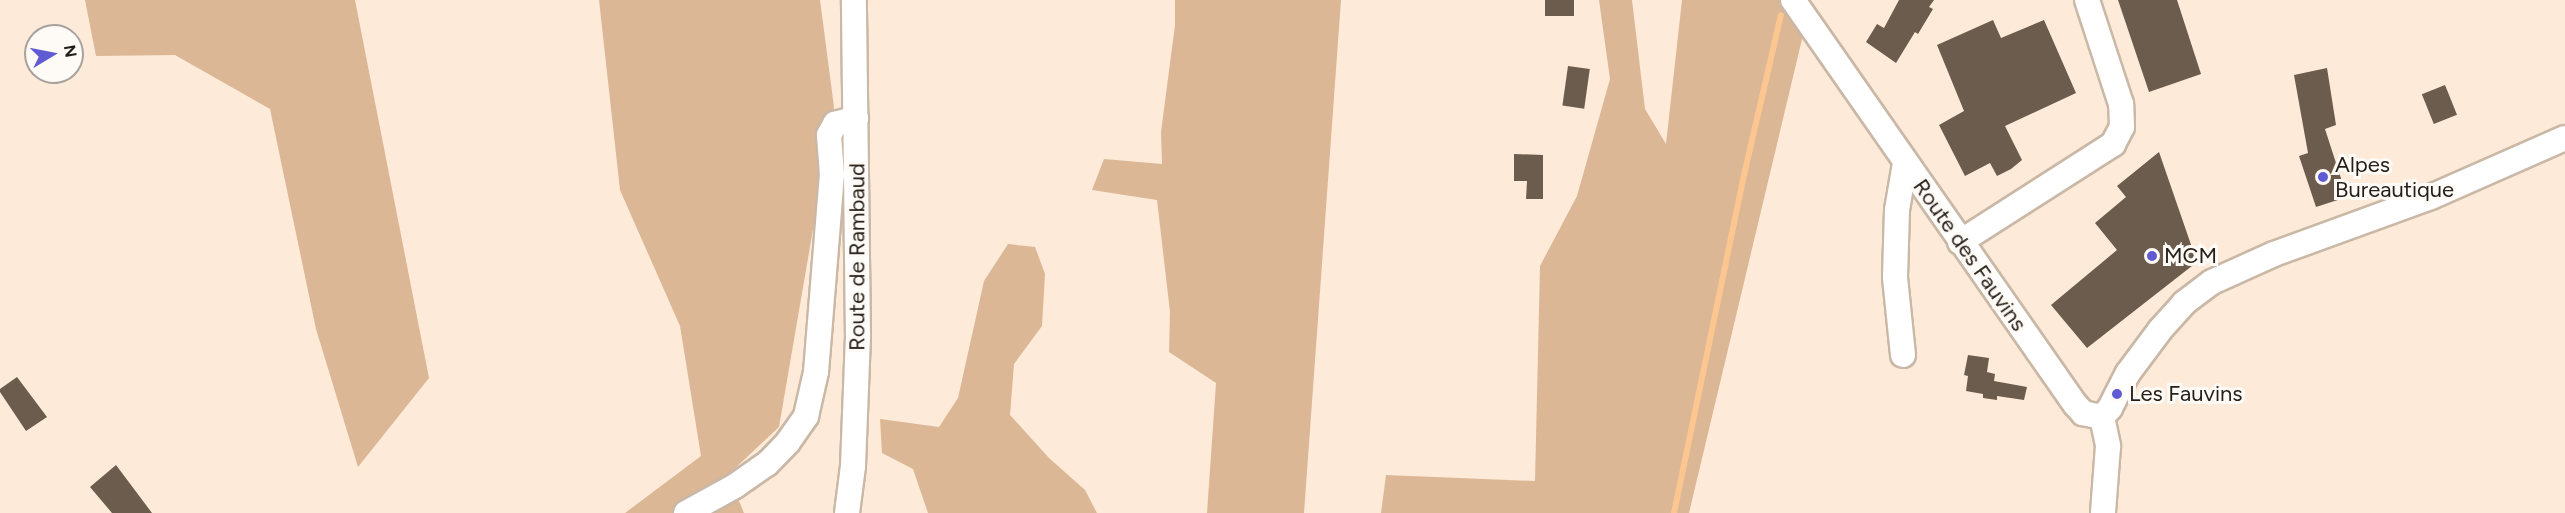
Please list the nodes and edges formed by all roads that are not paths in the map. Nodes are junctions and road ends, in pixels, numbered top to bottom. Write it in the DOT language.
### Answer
graph roads {
  1 [pos="854,0"];
  2 [pos="2087,0"];
  3 [pos="1802,4"];
  4 [pos="856,118"];
  5 [pos="2565,138"];
  6 [pos="1905,164"];
  7 [pos="1960,242"];
  8 [pos="1903,356"];
  9 [pos="2102,417"];
  10 [pos="686,513"];
  11 [pos="847,513"];
  12 [pos="2103,513"];
  1 -- 4 [label="street, Route de Rambaud"];
  2 -- 7 [label="street"];
  3 -- 6 [label="street, Route des Fauvins"];
  4 -- 10 [label="street"];
  4 -- 11 [label="street, Route de Rambaud"];
  5 -- 9 [label="street"];
  6 -- 7 [label="street, Route des Fauvins"];
  6 -- 8 [label="street"];
  7 -- 9 [label="street, Route des Fauvins"];
  9 -- 12 [label="street"];
}
